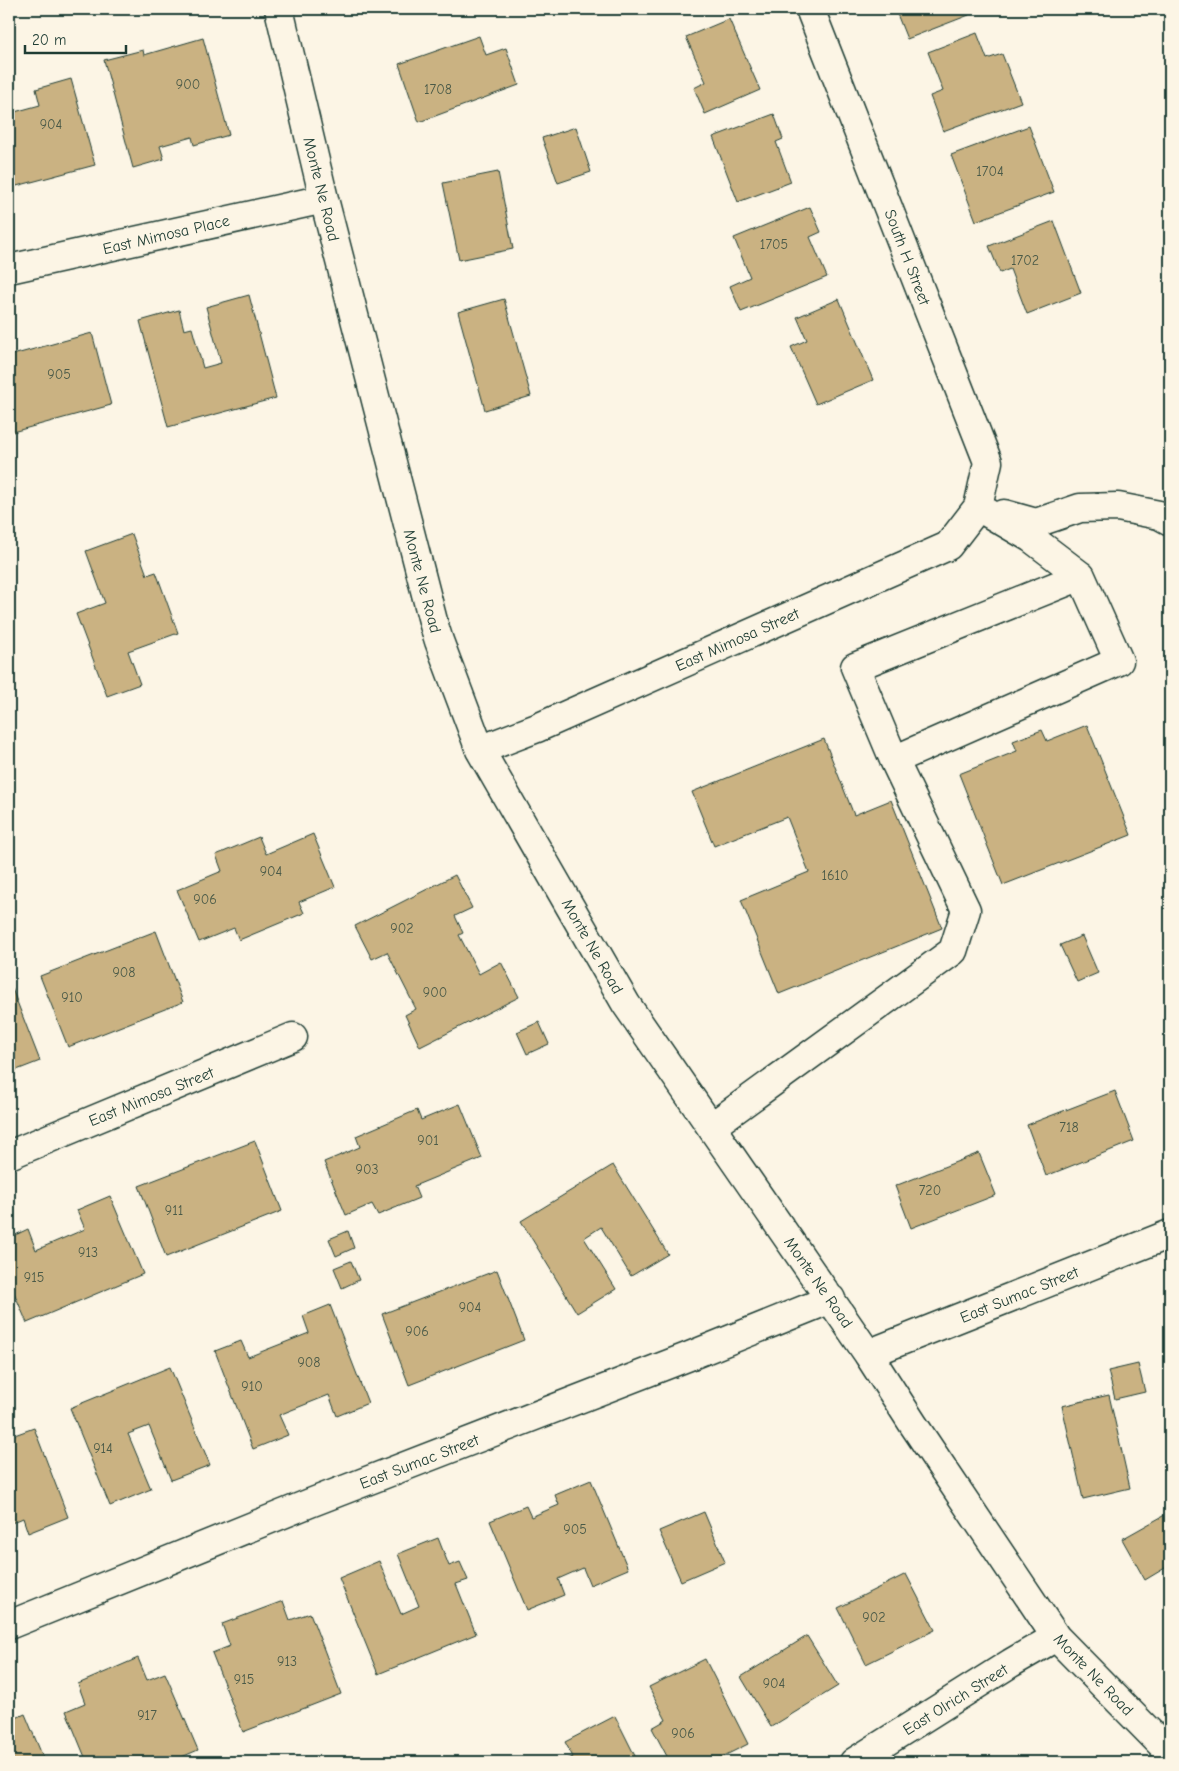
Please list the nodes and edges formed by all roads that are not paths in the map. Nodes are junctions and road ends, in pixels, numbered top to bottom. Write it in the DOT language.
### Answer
graph roads {
  1 [pos="278,9"];
  2 [pos="810,9"];
  3 [pos="324,199"];
  4 [pos="9,269"];
  5 [pos="978,507"];
  6 [pos="1170,521"];
  7 [pos="1081,576"];
  8 [pos="480,750"];
  9 [pos="894,760"];
  10 [pos="293,1037"];
  11 [pos="711,1126"];
  12 [pos="9,1154"];
  13 [pos="1170,1234"];
  14 [pos="831,1299"];
  15 [pos="868,1354"];
  16 [pos="9,1625"];
  17 [pos="1056,1637"];
  18 [pos="1170,1754"];
  19 [pos="854,1762"];
  1 -- 3 [label="street, Monte Ne Road"];
  2 -- 5 [label="street, South H Street"];
  3 -- 4 [label="street, East Mimosa Place"];
  3 -- 8 [label="street, Monte Ne Road"];
  5 -- 6 [label="street"];
  5 -- 7 [label="street"];
  5 -- 8 [label="street, East Mimosa Street"];
  7 -- 9 [label="street"];
  7 -- 9 [label="street"];
  8 -- 11 [label="street, Monte Ne Road"];
  9 -- 11 [label="street"];
  10 -- 12 [label="street, East Mimosa Street"];
  11 -- 14 [label="street, Monte Ne Road"];
  13 -- 15 [label="street, East Sumac Street"];
  14 -- 15 [label="street, Monte Ne Road"];
  14 -- 16 [label="street, East Sumac Street"];
  15 -- 17 [label="street, Monte Ne Road"];
  17 -- 18 [label="street, Monte Ne Road"];
  17 -- 19 [label="street, East Olrich Street"];
}
